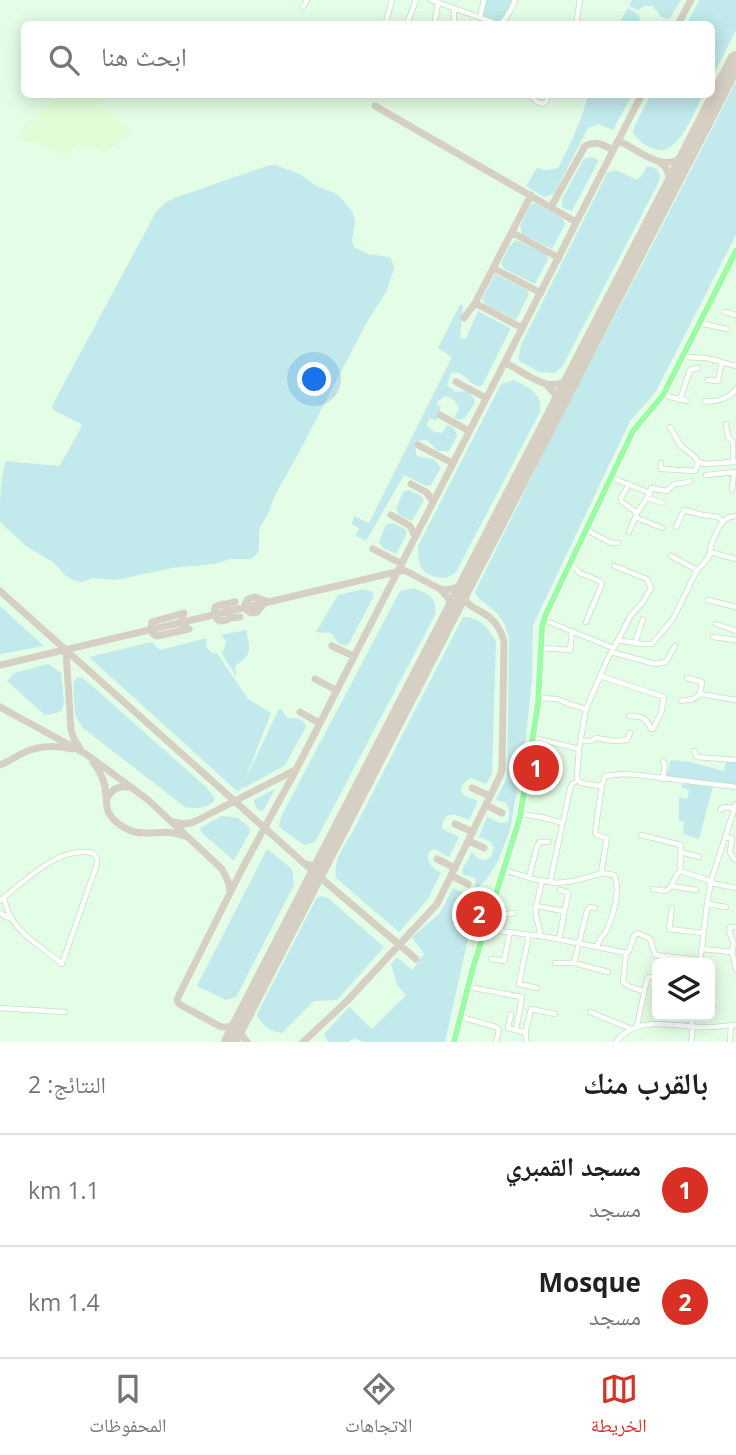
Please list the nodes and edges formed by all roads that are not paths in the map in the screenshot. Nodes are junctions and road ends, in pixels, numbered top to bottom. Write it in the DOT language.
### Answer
graph roads {
  1 [pos="307,0"];
  2 [pos="392,0"];
  3 [pos="416,0"];
  4 [pos="431,0"];
  5 [pos="484,0"];
  6 [pos="515,0"];
  7 [pos="580,0"];
  8 [pos="438,4"];
  9 [pos="303,7"];
  10 [pos="454,9"];
  11 [pos="480,18"];
  12 [pos="435,20"];
  13 [pos="387,21"];
  14 [pos="408,21"];
  15 [pos="454,21"];
  16 [pos="490,21"];
  17 [pos="504,21"];
  18 [pos="576,21"];
  19 [pos="533,98"];
  20 [pos="548,98"];
  21 [pos="736,251"];
  22 [pos="725,312"];
  23 [pos="736,315"];
  24 [pos="700,323"];
  25 [pos="727,330"];
  26 [pos="683,357"];
  27 [pos="722,362"];
  28 [pos="736,366"];
  29 [pos="698,368"];
  30 [pos="708,380"];
  31 [pos="736,389"];
  32 [pos="663,395"];
  33 [pos="680,400"];
  34 [pos="687,401"];
  35 [pos="705,401"];
  36 [pos="726,424"];
  37 [pos="670,427"];
  38 [pos="698,462"];
  39 [pos="735,462"];
  40 [pos="660,463"];
  41 [pos="735,472"];
  42 [pos="706,475"];
  43 [pos="611,477"];
  44 [pos="690,481"];
  45 [pos="629,484"];
  46 [pos="732,490"];
  47 [pos="648,495"];
  48 [pos="663,503"];
  49 [pos="636,515"];
  50 [pos="736,516"];
  51 [pos="722,521"];
  52 [pos="676,527"];
  53 [pos="662,528"];
  54 [pos="585,529"];
  55 [pos="629,532"];
  56 [pos="618,543"];
  57 [pos="710,552"];
  58 [pos="671,556"];
  59 [pos="736,559"];
  60 [pos="568,565"];
  61 [pos="614,566"];
  62 [pos="697,570"];
  63 [pos="708,600"];
  64 [pos="736,607"];
  65 [pos="643,619"];
  66 [pos="544,620"];
  67 [pos="586,621"];
  68 [pos="716,624"];
  69 [pos="736,631"];
  70 [pos="572,632"];
  71 [pos="713,636"];
  72 [pos="618,640"];
  73 [pos="736,640"];
  74 [pos="635,643"];
  75 [pos="675,646"];
  76 [pos="541,648"];
  77 [pos="612,650"];
  78 [pos="600,676"];
  79 [pos="687,678"];
  80 [pos="700,694"];
  81 [pos="539,698"];
  82 [pos="736,700"];
  83 [pos="681,701"];
  84 [pos="586,709"];
  85 [pos="629,716"];
  86 [pos="630,733"];
  87 [pos="534,738"];
  88 [pos="581,741"];
  89 [pos="579,749"];
  90 [pos="694,751"];
  91 [pos="530,760"];
  92 [pos="736,760"];
  93 [pos="663,762"];
  94 [pos="663,779"];
  95 [pos="578,780"];
  96 [pos="557,782"];
  97 [pos="602,785"];
  98 [pos="736,787"];
  99 [pos="735,806"];
  100 [pos="720,810"];
  101 [pos="520,814"];
  102 [pos="734,817"];
  103 [pos="563,824"];
  104 [pos="641,835"];
  105 [pos="725,837"];
  106 [pos="734,840"];
  107 [pos="548,842"];
  108 [pos="681,852"];
  109 [pos="699,857"];
  110 [pos="736,860"];
  111 [pos="504,870"];
  112 [pos="680,871"];
  113 [pos="601,873"];
  114 [pos="529,878"];
  115 [pos="542,881"];
  116 [pos="550,882"];
  117 [pos="711,882"];
  118 [pos="672,886"];
  119 [pos="736,888"];
  120 [pos="653,889"];
  121 [pos="560,890"];
  122 [pos="696,890"];
  123 [pos="2,899"];
  124 [pos="707,904"];
  125 [pos="6,906"];
  126 [pos="536,906"];
  127 [pos="726,907"];
  128 [pos="595,908"];
  129 [pos="672,908"];
  130 [pos="564,911"];
  131 [pos="0,912"];
  132 [pos="514,914"];
  133 [pos="13,921"];
  134 [pos="736,927"];
  135 [pos="485,929"];
  136 [pos="500,931"];
  137 [pos="510,932"];
  138 [pos="703,933"];
  139 [pos="529,935"];
  140 [pos="540,936"];
  141 [pos="558,939"];
  142 [pos="579,943"];
  143 [pos="597,947"];
  144 [pos="702,949"];
  145 [pos="732,952"];
  146 [pos="626,953"];
  147 [pos="671,957"];
  148 [pos="678,958"];
  149 [pos="701,958"];
  150 [pos="491,959"];
  151 [pos="555,963"];
  152 [pos="574,963"];
  153 [pos="736,963"];
  154 [pos="736,969"];
  155 [pos="608,972"];
  156 [pos="652,978"];
  157 [pos="468,987"];
  158 [pos="537,988"];
  159 [pos="644,991"];
  160 [pos="0,1007"];
  161 [pos="65,1012"];
  162 [pos="590,1012"];
  163 [pos="511,1014"];
  164 [pos="555,1014"];
  165 [pos="461,1017"];
  166 [pos="692,1021"];
  167 [pos="734,1025"];
  168 [pos="638,1026"];
  169 [pos="692,1026"];
  170 [pos="630,1029"];
  171 [pos="516,1030"];
  172 [pos="526,1033"];
  173 [pos="454,1042"];
  174 [pos="496,1042"];
  175 [pos="526,1042"];
  176 [pos="616,1042"];
  177 [pos="691,1042"];
  178 [pos="730,1042"];
  1 -- 9 [label="street"];
  2 -- 13 [label="street"];
  3 -- 14 [label="street"];
  4 -- 8 [label="street"];
  5 -- 11 [label="street"];
  6 -- 17 [label="street"];
  7 -- 18 [label="street"];
  8 -- 10 [label="street"];
  8 -- 12 [label="street"];
  10 -- 11 [label="street"];
  10 -- 15 [label="street"];
  11 -- 16 [label="street"];
  19 -- 20 [label="street"];
  21 -- 24 [label="main road"];
  22 -- 23 [label="street"];
  24 -- 25 [label="street"];
  24 -- 26 [label="main road"];
  26 -- 27 [label="street"];
  26 -- 32 [label="main road"];
  27 -- 28 [label="street"];
  27 -- 30 [label="street"];
  29 -- 33 [label="street"];
  31 -- 35 [label="street"];
  32 -- 33 [label="street"];
  32 -- 43 [label="main road"];
  33 -- 34 [label="street"];
  36 -- 39 [label="street"];
  37 -- 38 [label="street"];
  38 -- 39 [label="street"];
  38 -- 40 [label="street"];
  41 -- 42 [label="street"];
  41 -- 46 [label="street"];
  43 -- 45 [label="street"];
  43 -- 54 [label="main road"];
  44 -- 47 [label="street"];
  45 -- 47 [label="street"];
  45 -- 49 [label="street"];
  47 -- 48 [label="street"];
  47 -- 49 [label="street"];
  49 -- 53 [label="street"];
  49 -- 55 [label="street"];
  50 -- 51 [label="street"];
  51 -- 52 [label="street"];
  51 -- 57 [label="street"];
  54 -- 56 [label="street"];
  54 -- 60 [label="main road"];
  57 -- 59 [label="street"];
  57 -- 62 [label="street"];
  58 -- 62 [label="street"];
  60 -- 66 [label="main road"];
  60 -- 67 [label="street"];
  61 -- 72 [label="street"];
  62 -- 74 [label="street"];
  63 -- 64 [label="street"];
  65 -- 74 [label="street"];
  66 -- 70 [label="street"];
  66 -- 76 [label="main road"];
  68 -- 69 [label="street"];
  70 -- 76 [label="street"];
  70 -- 77 [label="street"];
  71 -- 73 [label="street"];
  72 -- 74 [label="street"];
  72 -- 77 [label="street"];
  75 -- 77 [label="street"];
  76 -- 81 [label="main road"];
  77 -- 78 [label="street"];
  78 -- 84 [label="street"];
  78 -- 85 [label="street"];
  79 -- 80 [label="street"];
  80 -- 82 [label="street"];
  80 -- 83 [label="street"];
  81 -- 84 [label="street"];
  81 -- 87 [label="main road"];
  84 -- 88 [label="street"];
  86 -- 88 [label="street"];
  87 -- 89 [label="street"];
  87 -- 91 [label="main road"];
  88 -- 89 [label="street"];
  89 -- 95 [label="street"];
  90 -- 92 [label="street"];
  91 -- 96 [label="street"];
  91 -- 101 [label="main road"];
  93 -- 94 [label="street"];
  94 -- 97 [label="street"];
  94 -- 98 [label="street"];
  95 -- 97 [label="street"];
  95 -- 103 [label="street"];
  97 -- 113 [label="street"];
  99 -- 100 [label="street"];
  99 -- 102 [label="street"];
  101 -- 103 [label="street"];
  101 -- 111 [label="main road"];
  102 -- 105 [label="street"];
  103 -- 116 [label="street"];
  104 -- 108 [label="street"];
  105 -- 106 [label="street"];
  105 -- 117 [label="street"];
  106 -- 110 [label="street"];
  107 -- 114 [label="street"];
  108 -- 109 [label="street"];
  108 -- 112 [label="street"];
  111 -- 114 [label="street"];
  111 -- 135 [label="main road"];
  112 -- 117 [label="street"];
  112 -- 118 [label="street"];
  113 -- 116 [label="street"];
  113 -- 143 [label="street"];
  114 -- 115 [label="street"];
  115 -- 116 [label="street"];
  115 -- 126 [label="street"];
  117 -- 119 [label="street"];
  117 -- 124 [label="street"];
  118 -- 120 [label="street"];
  118 -- 122 [label="street"];
  121 -- 130 [label="street"];
  123 -- 125 [label="street"];
  123 -- 133 [label="street"];
  124 -- 127 [label="street"];
  124 -- 138 [label="street"];
  125 -- 131 [label="street"];
  125 -- 133 [label="street"];
  126 -- 130 [label="street"];
  126 -- 140 [label="street"];
  128 -- 142 [label="street"];
  129 -- 138 [label="street"];
  130 -- 141 [label="street"];
  131 -- 133 [label="street"];
  132 -- 136 [label="street"];
  134 -- 145 [label="street"];
  135 -- 136 [label="street"];
  135 -- 157 [label="main road"];
  136 -- 137 [label="street"];
  137 -- 139 [label="street"];
  137 -- 150 [label="street"];
  138 -- 144 [label="street"];
  139 -- 140 [label="street"];
  139 -- 158 [label="street"];
  140 -- 141 [label="street"];
  141 -- 142 [label="street"];
  142 -- 143 [label="street"];
  142 -- 152 [label="street"];
  143 -- 146 [label="street"];
  144 -- 145 [label="street"];
  144 -- 149 [label="street"];
  145 -- 153 [label="street"];
  146 -- 147 [label="street"];
  146 -- 159 [label="street"];
  147 -- 148 [label="street"];
  151 -- 152 [label="street"];
  152 -- 155 [label="street"];
  153 -- 154 [label="street"];
  156 -- 159 [label="street"];
  157 -- 165 [label="main road"];
  157 -- 171 [label="street"];
  159 -- 168 [label="street"];
  160 -- 161 [label="street"];
  162 -- 170 [label="street"];
  163 -- 171 [label="street"];
  164 -- 172 [label="street"];
  165 -- 173 [label="main road"];
  165 -- 174 [label="street"];
  166 -- 169 [label="street"];
  167 -- 169 [label="street"];
  167 -- 178 [label="street"];
  168 -- 169 [label="street"];
  168 -- 170 [label="street"];
  169 -- 177 [label="street"];
  170 -- 176 [label="street"];
  171 -- 172 [label="street"];
  172 -- 175 [label="street"];
}
